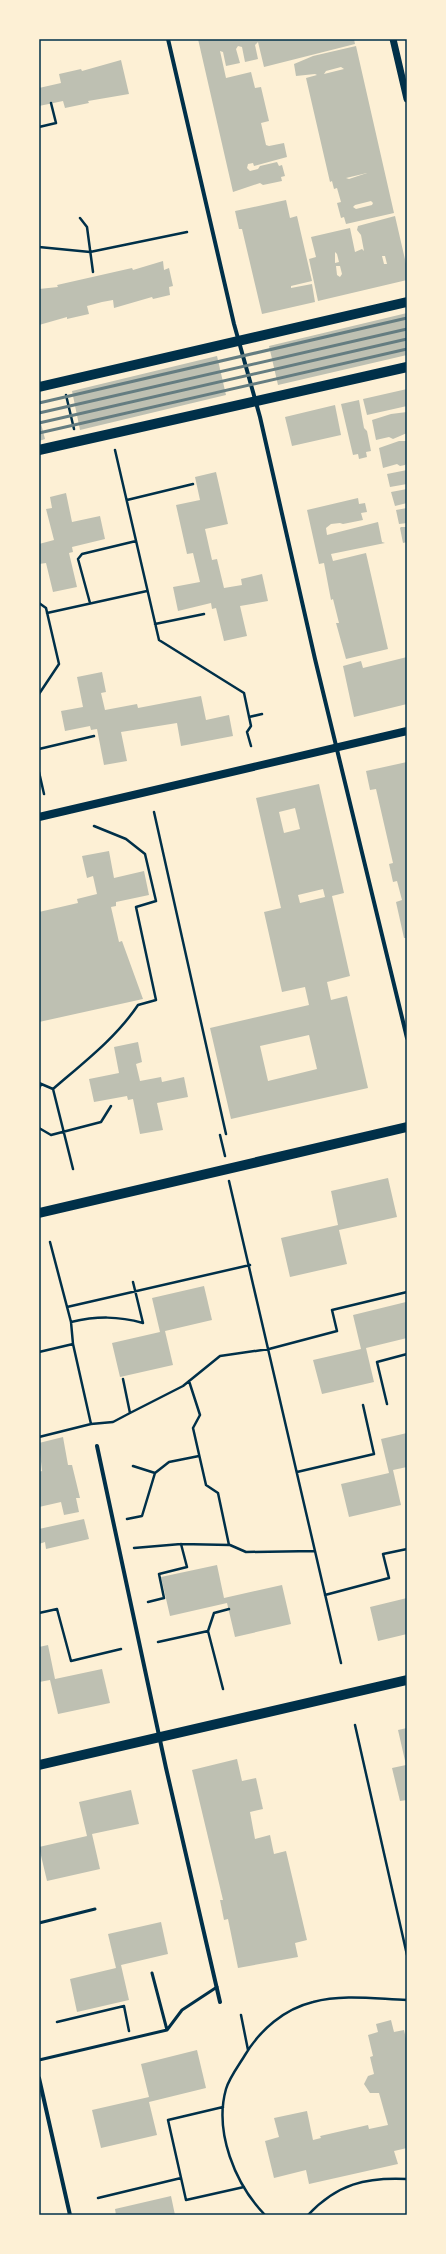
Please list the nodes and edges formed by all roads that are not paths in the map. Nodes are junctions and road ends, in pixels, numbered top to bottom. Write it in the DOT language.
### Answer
graph roads {
  1 [pos="168,39"];
  2 [pos="393,39"];
  3 [pos="407,99"];
  4 [pos="407,302"];
  5 [pos="239,340"];
  6 [pos="407,367"];
  7 [pos="39,388"];
  8 [pos="256,402"];
  9 [pos="39,450"];
  10 [pos="407,731"];
  11 [pos="337,748"];
  12 [pos="39,817"];
  13 [pos="407,1038"];
  14 [pos="407,1128"];
  15 [pos="39,1213"];
  16 [pos="97,1446"];
  17 [pos="407,1680"];
  18 [pos="160,1738"];
  19 [pos="39,1765"];
  20 [pos="94,1909"];
  21 [pos="39,1923"];
  22 [pos="152,1973"];
  23 [pos="217,1987"];
  24 [pos="220,2002"];
  25 [pos="167,2030"];
  26 [pos="39,2060"];
  27 [pos="39,2078"];
  28 [pos="70,2215"];
  1 -- 5 [label="street"];
  2 -- 3 [label="street"];
  4 -- 5 [label="main road"];
  5 -- 7 [label="main road"];
  5 -- 8 [label="street"];
  6 -- 8 [label="main road"];
  8 -- 9 [label="main road"];
  8 -- 11 [label="street"];
  10 -- 11 [label="main road"];
  11 -- 12 [label="main road"];
  11 -- 13 [label="street"];
  14 -- 15 [label="main road"];
  16 -- 18 [label="street"];
  17 -- 18 [label="main road"];
  18 -- 19 [label="main road"];
  18 -- 23 [label="street"];
  20 -- 21 [label="lane"];
  22 -- 25 [label="lane"];
  23 -- 24 [label="street"];
  23 -- 25 [label="lane"];
  25 -- 26 [label="lane"];
  27 -- 28 [label="street"];
}
